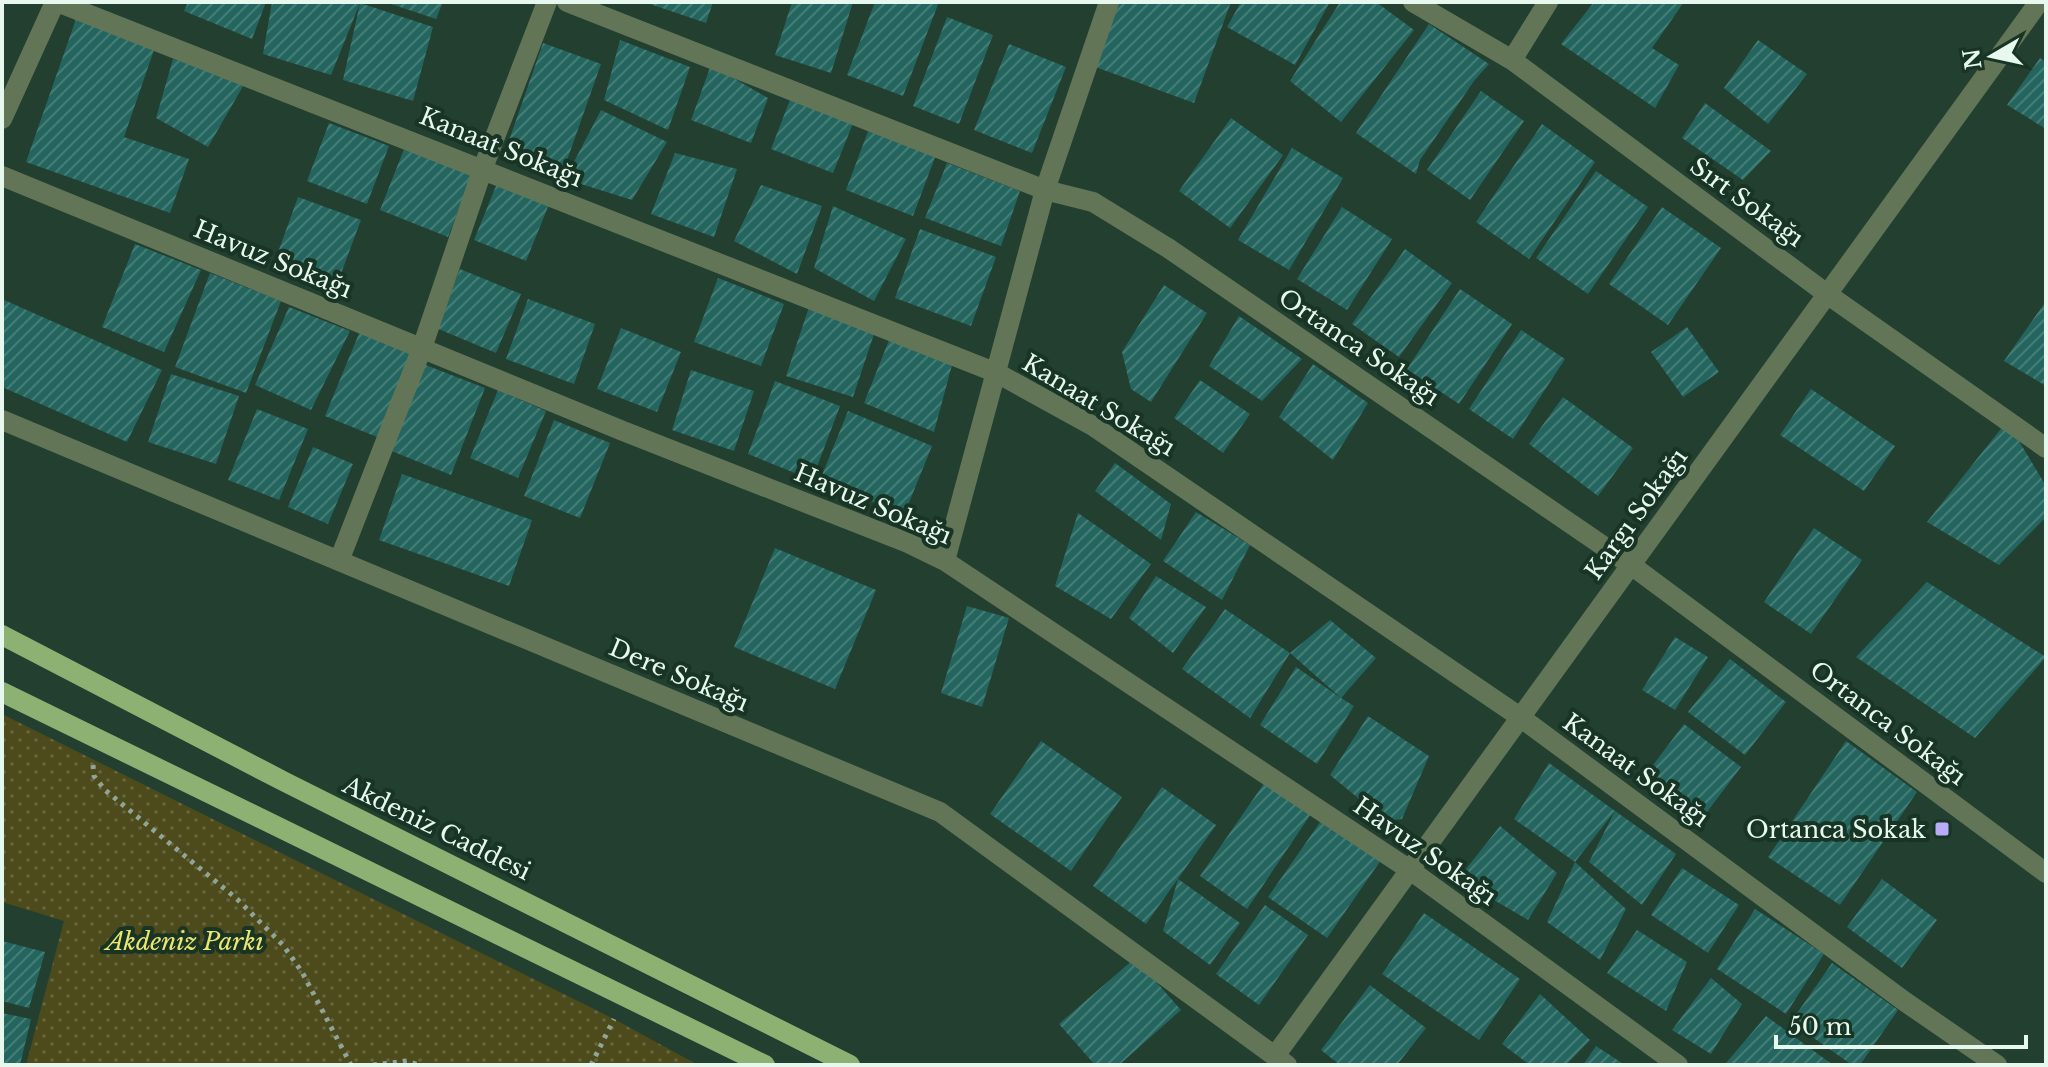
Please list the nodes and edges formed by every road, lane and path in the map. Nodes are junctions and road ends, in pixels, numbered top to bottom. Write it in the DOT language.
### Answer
graph roads {
  1 [pos="56,2"];
  2 [pos="547,2"];
  3 [pos="567,2"];
  4 [pos="1109,2"];
  5 [pos="1413,2"];
  6 [pos="1548,2"];
  7 [pos="2039,2"];
  8 [pos="1512,60"];
  9 [pos="2,119"];
  10 [pos="483,168"];
  11 [pos="2,176"];
  12 [pos="1045,190"];
  13 [pos="1827,294"];
  14 [pos="422,348"];
  15 [pos="997,373"];
  16 [pos="2,420"];
  17 [pos="2046,448"];
  18 [pos="339,561"];
  19 [pos="945,561"];
  20 [pos="1631,565"];
  21 [pos="2,635"];
  22 [pos="2,692"];
  23 [pos="1520,717"];
  24 [pos="88,734"];
  25 [pos="1410,870"];
  26 [pos="2046,873"];
  27 [pos="625,996"];
  28 [pos="1281,1060"];
  29 [pos="351,1065"];
  30 [pos="373,1065"];
  31 [pos="419,1065"];
  32 [pos="591,1065"];
  33 [pos="765,1065"];
  34 [pos="850,1065"];
  35 [pos="1678,1065"];
  36 [pos="1997,1065"];
  1 -- 9 [label="street"];
  1 -- 10 [label="street, Kanaat Sokağı"];
  2 -- 10 [label="street"];
  3 -- 12 [label="street, Ortanca Sokağı"];
  4 -- 12 [label="street"];
  5 -- 8 [label="street, Sırt Sokağı"];
  6 -- 8 [label="street"];
  7 -- 13 [label="street, Kargı Sokağı"];
  8 -- 13 [label="street, Sırt Sokağı"];
  10 -- 14 [label="street"];
  10 -- 15 [label="street, Kanaat Sokağı"];
  11 -- 14 [label="street, Havuz Sokağı"];
  12 -- 15 [label="street"];
  12 -- 20 [label="street, Ortanca Sokağı"];
  13 -- 17 [label="street, Sırt Sokağı"];
  13 -- 20 [label="street, Kargı Sokağı"];
  14 -- 18 [label="street"];
  14 -- 19 [label="street, Havuz Sokağı"];
  15 -- 19 [label="street"];
  15 -- 23 [label="street, Kanaat Sokağı"];
  16 -- 18 [label="street, Dere Sokağı"];
  18 -- 28 [label="street, Dere Sokağı"];
  19 -- 25 [label="street, Havuz Sokağı"];
  20 -- 23 [label="street, Kargı Sokağı"];
  20 -- 26 [label="street, Ortanca Sokağı"];
  21 -- 34 [label="main road, Akdeniz Caddesi"];
  22 -- 24 [label="main road"];
  23 -- 25 [label="street, Kargı Sokağı"];
  23 -- 36 [label="street, Kanaat Sokağı"];
  24 -- 27 [label="main road"];
  24 -- 29 [label="path"];
  25 -- 28 [label="street, Kargı Sokağı"];
  25 -- 35 [label="street, Havuz Sokağı"];
  27 -- 32 [label="path"];
  27 -- 33 [label="main road"];
  30 -- 31 [label="path"];
}
